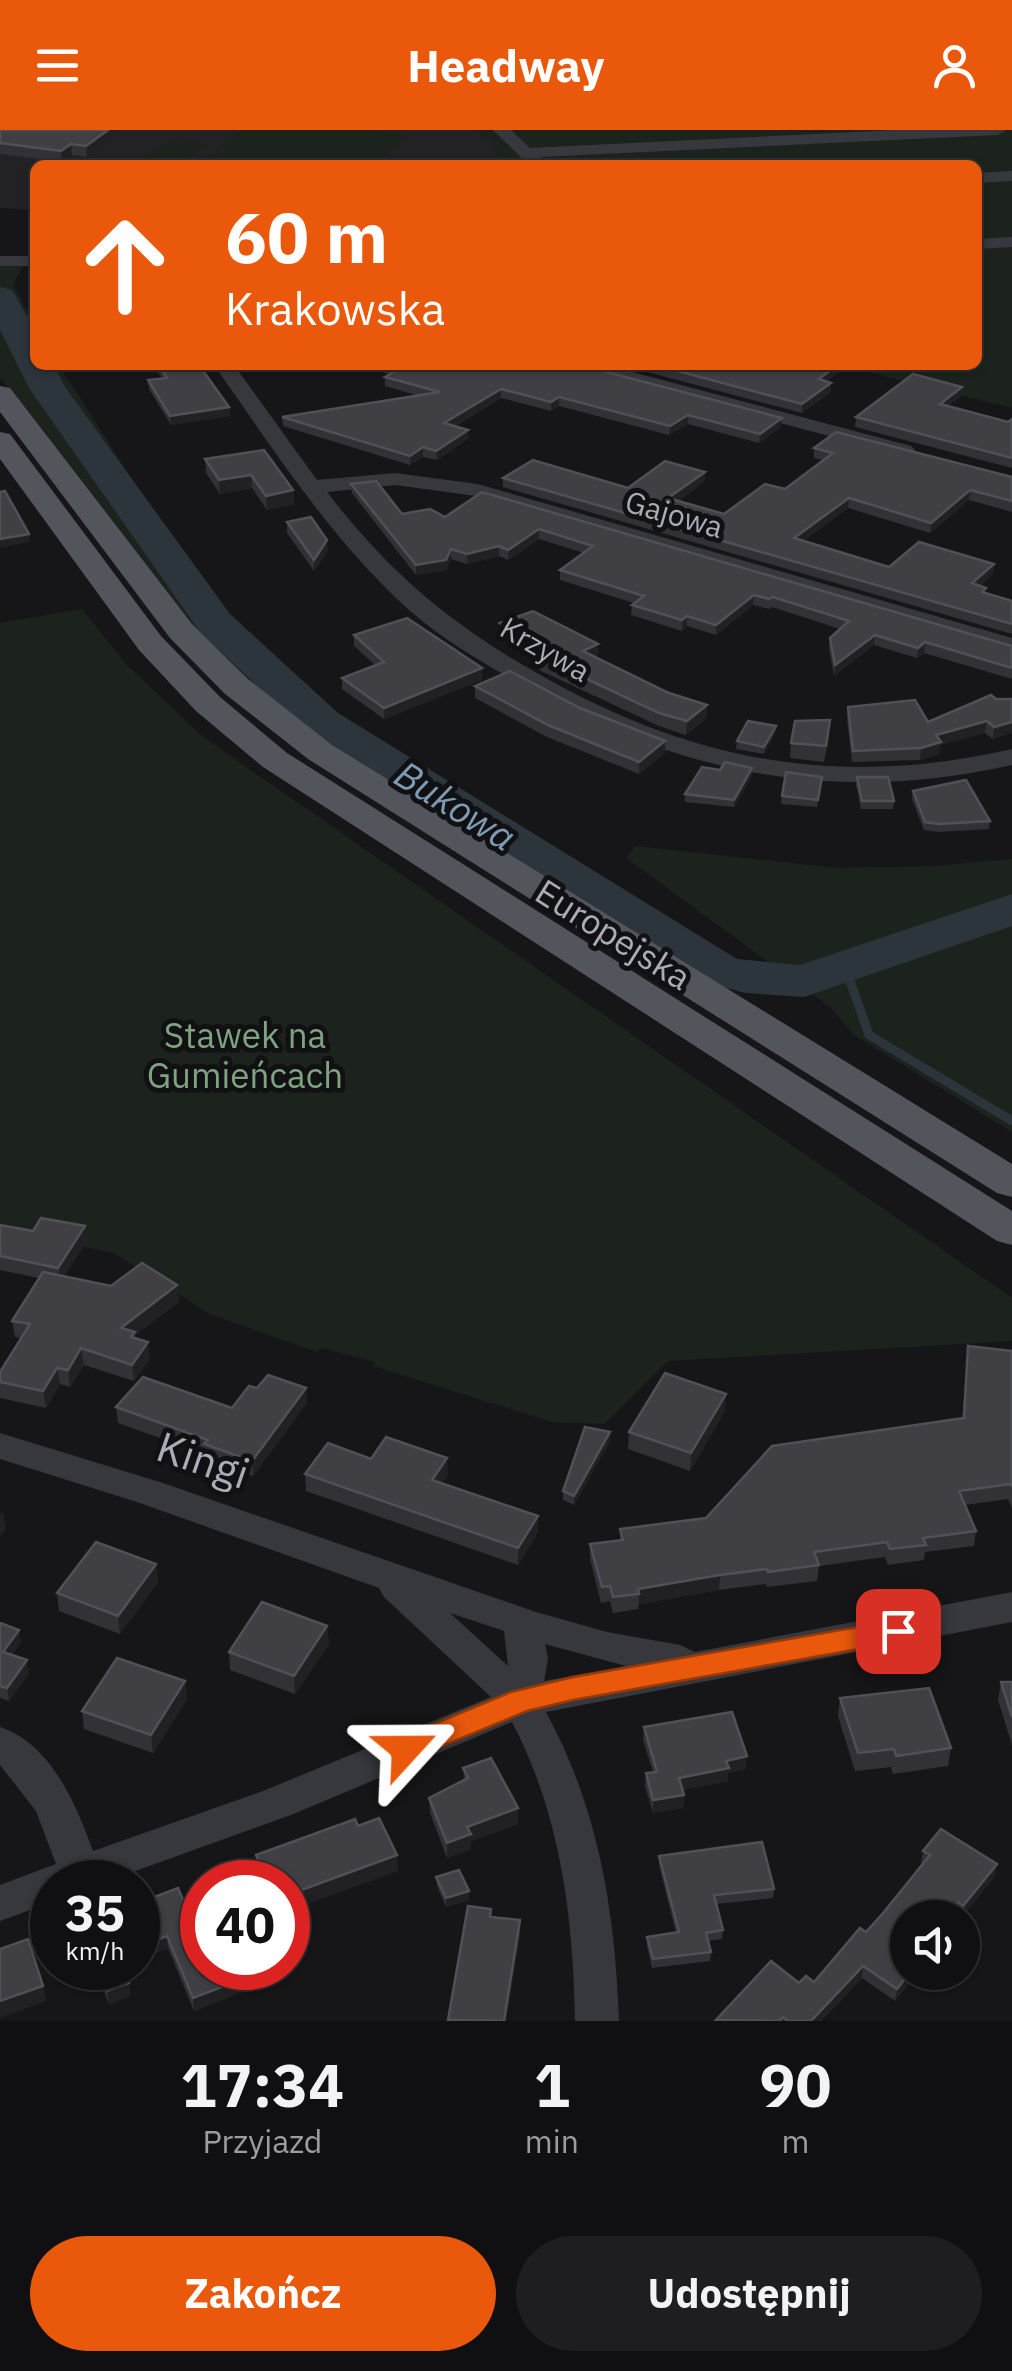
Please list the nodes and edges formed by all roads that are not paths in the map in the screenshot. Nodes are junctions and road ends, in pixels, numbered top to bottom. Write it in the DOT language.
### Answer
graph roads {
  1 [pos="501,130"];
  2 [pos="998,130"];
  3 [pos="523,153"];
  4 [pos="533,160"];
  5 [pos="1012,176"];
  6 [pos="982,178"];
  7 [pos="1012,242"];
  8 [pos="982,244"];
  9 [pos="0,261"];
  10 [pos="30,261"];
  11 [pos="228,370"];
  12 [pos="602,370"];
  13 [pos="0,394"];
  14 [pos="0,440"];
  15 [pos="923,455"];
  16 [pos="313,486"];
  17 [pos="1012,646"];
  18 [pos="1012,756"];
  19 [pos="1012,1183"];
  20 [pos="1012,1231"];
  21 [pos="0,1446"];
  22 [pos="372,1571"];
  23 [pos="1012,1607"];
  24 [pos="521,1624"];
  25 [pos="718,1663"];
  26 [pos="521,1701"];
  27 [pos="0,1742"];
  28 [pos="59,1860"];
  29 [pos="118,1860"];
  30 [pos="30,1892"];
  31 [pos="0,1902"];
  32 [pos="597,2021"];
  1 -- 3 [label="street"];
  2 -- 3 [label="street"];
  3 -- 4 [label="street"];
  5 -- 6 [label="street"];
  7 -- 8 [label="street"];
  9 -- 10 [label="street"];
  11 -- 16 [label="street, Krzywa"];
  12 -- 15 [label="street"];
  13 -- 19 [label="main road, Europejska"];
  14 -- 20 [label="main road, Europejska"];
  16 -- 17 [label="street, Gajowa"];
  16 -- 18 [label="street, Krzywa"];
  21 -- 22 [label="street, Kingi"];
  22 -- 24 [label="street, Kingi"];
  22 -- 26 [label="street, Kingi"];
  23 -- 25 [label="street"];
  24 -- 25 [label="street, Kingi"];
  24 -- 26 [label="street"];
  25 -- 26 [label="street"];
  26 -- 29 [label="street"];
  26 -- 32 [label="street"];
  27 -- 28 [label="street"];
  30 -- 31 [label="street"];
}
